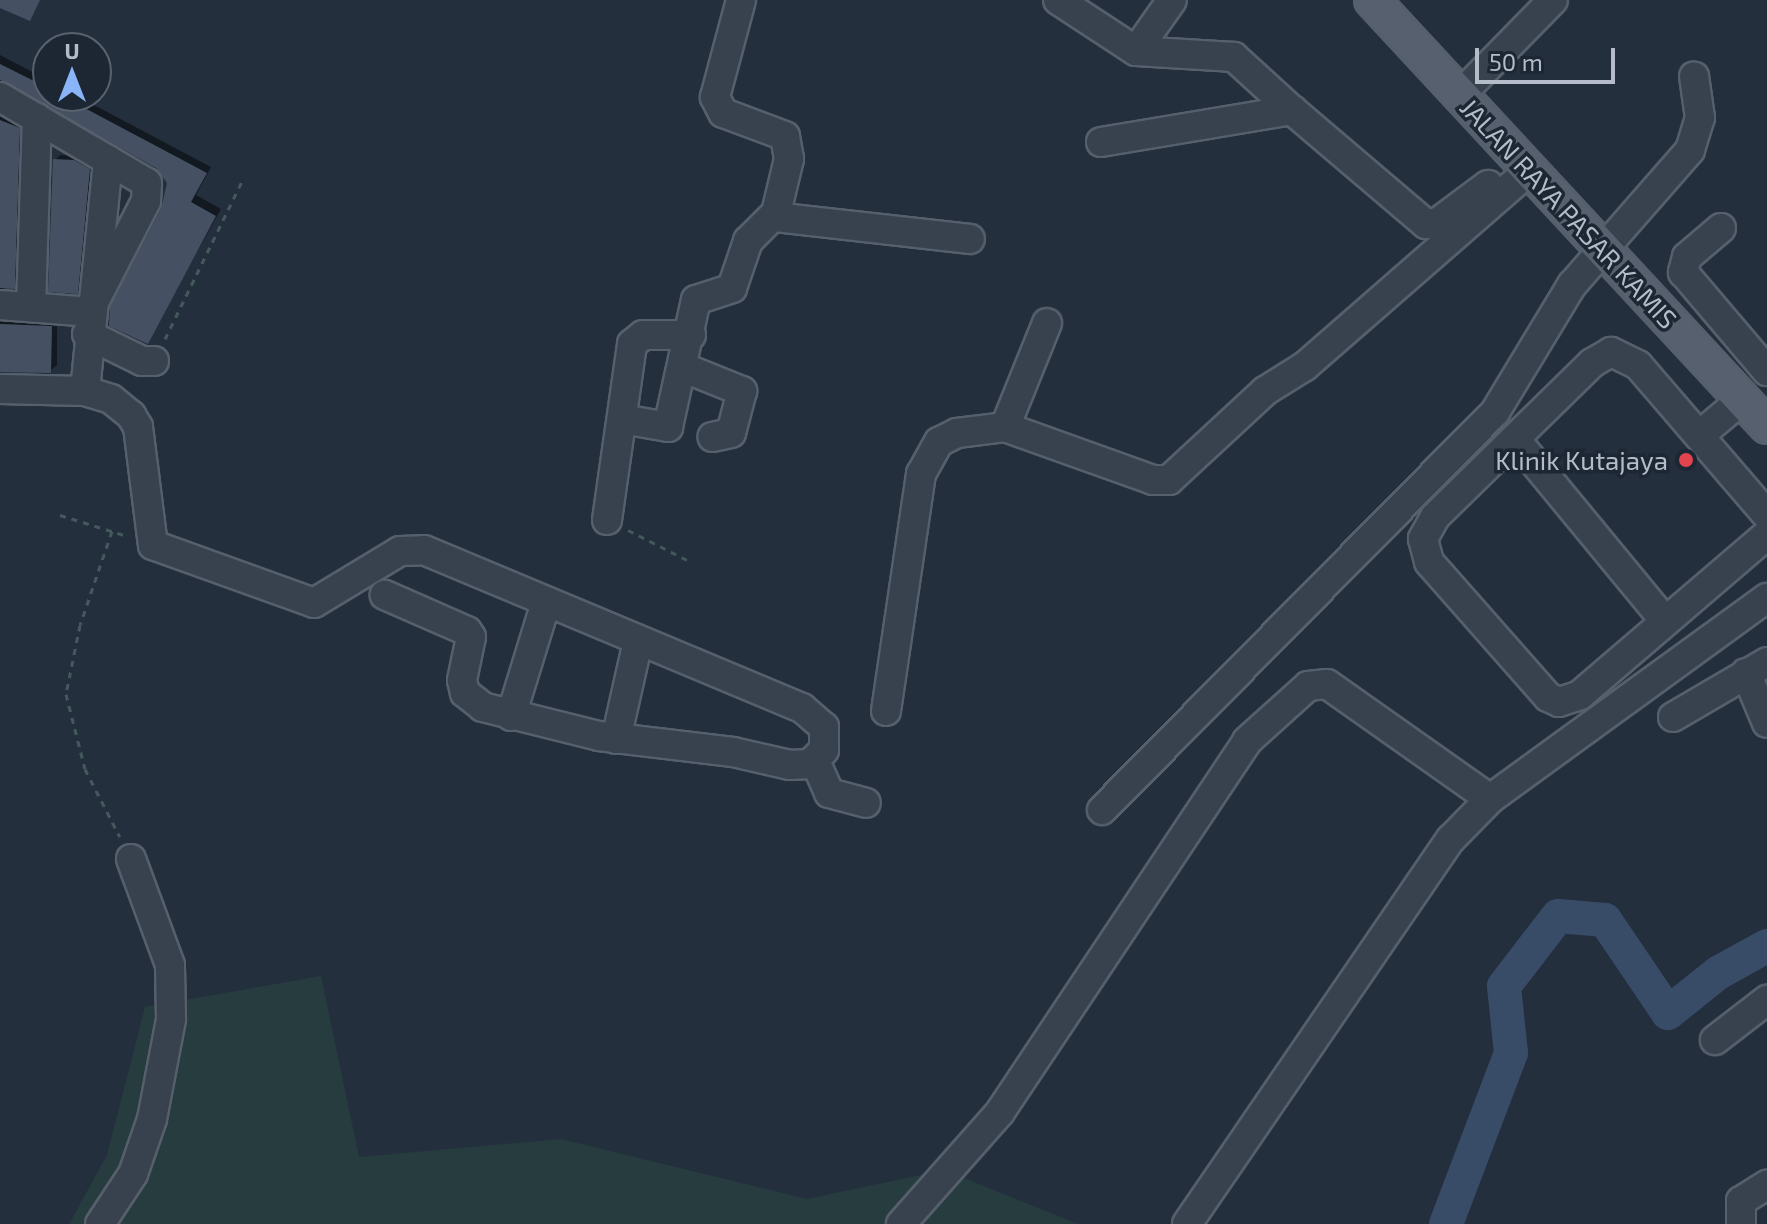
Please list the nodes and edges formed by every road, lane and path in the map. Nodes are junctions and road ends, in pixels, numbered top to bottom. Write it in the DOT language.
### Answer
graph roads {
  1 [pos="741,0"];
  2 [pos="1058,0"];
  3 [pos="1172,0"];
  4 [pos="1372,0"];
  5 [pos="1553,0"];
  6 [pos="1136,51"];
  7 [pos="1694,76"];
  8 [pos="1459,96"];
  9 [pos="0,97"];
  10 [pos="1292,110"];
  11 [pos="37,118"];
  12 [pos="1101,142"];
  13 [pos="108,160"];
  14 [pos="1523,168"];
  15 [pos="242,181"];
  16 [pos="774,217"];
  17 [pos="1721,228"];
  18 [pos="970,239"];
  19 [pos="1606,248"];
  20 [pos="0,305"];
  21 [pos="31,307"];
  22 [pos="91,317"];
  23 [pos="1047,323"];
  24 [pos="691,335"];
  25 [pos="154,361"];
  26 [pos="682,367"];
  27 [pos="1767,371"];
  28 [pos="0,389"];
  29 [pos="85,391"];
  30 [pos="1744,398"];
  31 [pos="622,419"];
  32 [pos="1767,426"];
  33 [pos="1005,427"];
  34 [pos="1701,434"];
  35 [pos="712,437"];
  36 [pos="1515,439"];
  37 [pos="60,515"];
  38 [pos="1767,515"];
  39 [pos="607,520"];
  40 [pos="112,531"];
  41 [pos="1767,535"];
  42 [pos="153,545"];
  43 [pos="689,561"];
  44 [pos="385,595"];
  45 [pos="1767,598"];
  46 [pos="546,602"];
  47 [pos="1664,620"];
  48 [pos="638,641"];
  49 [pos="1757,667"];
  50 [pos="886,711"];
  51 [pos="511,716"];
  52 [pos="1673,717"];
  53 [pos="1767,723"];
  54 [pos="616,739"];
  55 [pos="815,761"];
  56 [pos="1490,799"];
  57 [pos="866,803"];
  58 [pos="1102,810"];
  59 [pos="131,859"];
  60 [pos="1767,1000"];
  61 [pos="1715,1040"];
  62 [pos="1767,1185"];
  63 [pos="100,1224"];
  64 [pos="901,1224"];
  65 [pos="1187,1224"];
  66 [pos="1741,1224"];
  1 -- 16 [label="street"];
  2 -- 6 [label="street"];
  3 -- 6 [label="street"];
  4 -- 8 [label="main road, JALAN RAYA PASAR KAMIS"];
  5 -- 8 [label="street"];
  6 -- 10 [label="street"];
  7 -- 19 [label="street"];
  8 -- 14 [label="main road, JALAN RAYA PASAR KAMIS"];
  9 -- 11 [label="street"];
  10 -- 12 [label="street"];
  10 -- 14 [label="street"];
  11 -- 13 [label="street"];
  11 -- 21 [label="street"];
  13 -- 22 [label="street"];
  13 -- 22 [label="street"];
  14 -- 19 [label="main road, JALAN RAYA PASAR KAMIS"];
  14 -- 33 [label="street"];
  15 -- 25 [label="path"];
  16 -- 18 [label="street"];
  16 -- 24 [label="street"];
  17 -- 27 [label="street"];
  19 -- 30 [label="main road, JALAN RAYA PASAR KAMIS"];
  19 -- 58 [label="street"];
  20 -- 21 [label="street"];
  21 -- 22 [label="street"];
  22 -- 25 [label="street"];
  22 -- 29 [label="street"];
  23 -- 33 [label="street"];
  24 -- 26 [label="street"];
  24 -- 31 [label="street"];
  26 -- 31 [label="street"];
  26 -- 35 [label="street"];
  28 -- 29 [label="street"];
  29 -- 42 [label="street"];
  30 -- 32 [label="main road, JALAN RAYA PASAR KAMIS"];
  30 -- 34 [label="street"];
  31 -- 39 [label="street"];
  33 -- 50 [label="street"];
  34 -- 36 [label="street"];
  34 -- 38 [label="street"];
  36 -- 47 [label="street"];
  36 -- 47 [label="street"];
  37 -- 40 [label="path"];
  39 -- 43 [label="path"];
  40 -- 42 [label="path"];
  40 -- 59 [label="path"];
  41 -- 47 [label="street"];
  42 -- 46 [label="street"];
  44 -- 51 [label="street"];
  45 -- 56 [label="street"];
  46 -- 48 [label="street"];
  46 -- 51 [label="street"];
  48 -- 54 [label="street"];
  48 -- 55 [label="street"];
  49 -- 52 [label="street"];
  49 -- 53 [label="street"];
  51 -- 54 [label="street"];
  54 -- 55 [label="street"];
  55 -- 57 [label="street"];
  56 -- 64 [label="street"];
  56 -- 65 [label="street"];
  59 -- 63 [label="street"];
  60 -- 61 [label="street"];
  62 -- 66 [label="street"];
}
